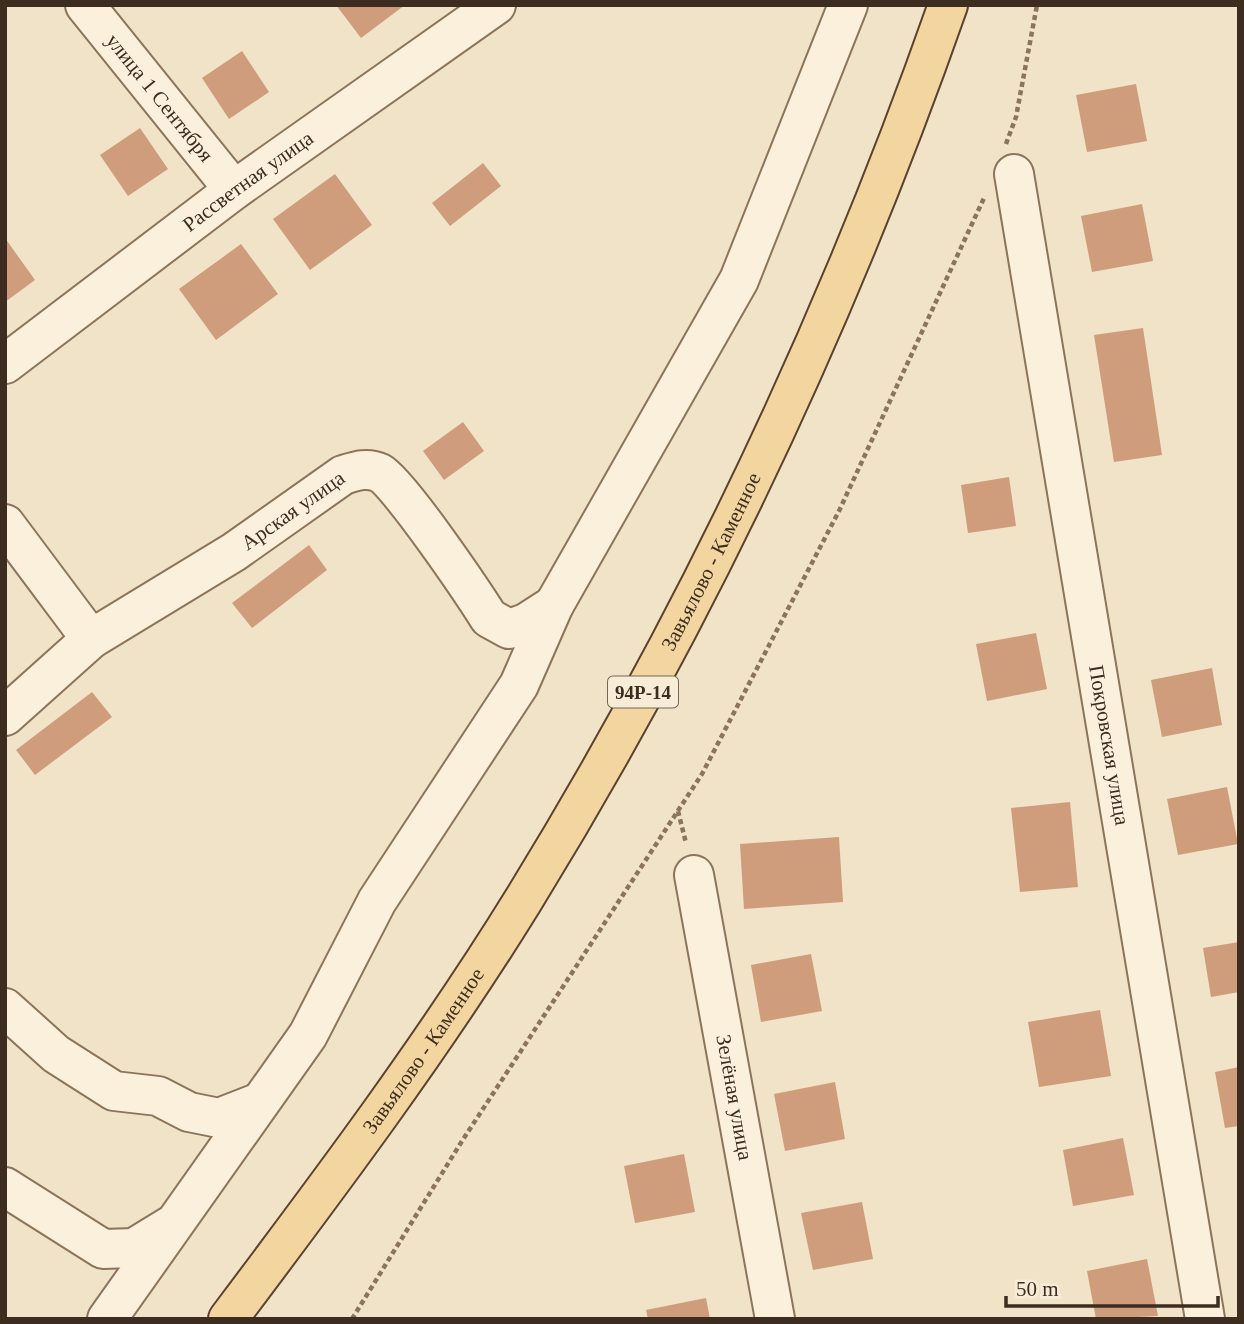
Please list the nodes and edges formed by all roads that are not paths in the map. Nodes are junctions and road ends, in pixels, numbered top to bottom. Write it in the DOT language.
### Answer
graph roads {
  1 [pos="85,5"];
  2 [pos="496,5"];
  3 [pos="848,5"];
  4 [pos="948,5"];
  5 [pos="1001,173"];
  6 [pos="234,190"];
  7 [pos="5,364"];
  8 [pos="5,524"];
  9 [pos="554,605"];
  10 [pos="90,639"];
  11 [pos="5,716"];
  12 [pos="694,875"];
  13 [pos="5,1008"];
  14 [pos="260,1102"];
  15 [pos="5,1187"];
  16 [pos="177,1221"];
  17 [pos="107,1319"];
  18 [pos="228,1319"];
  19 [pos="775,1319"];
  20 [pos="1205,1319"];
  1 -- 6 [label="street, улица 1 Сентября"];
  2 -- 6 [label="street, Рассветная улица"];
  3 -- 9 [label="street"];
  4 -- 18 [label="main road, Завьялово - Каменное / 94Р-14"];
  5 -- 20 [label="street, Покровская улица"];
  6 -- 7 [label="street, Рассветная улица"];
  8 -- 10 [label="street"];
  9 -- 10 [label="street, Арская улица"];
  9 -- 14 [label="street"];
  10 -- 11 [label="street, Арская улица"];
  12 -- 19 [label="street, Зелёная улица"];
  13 -- 14 [label="street"];
  14 -- 16 [label="street"];
  15 -- 16 [label="street"];
  16 -- 17 [label="street"];
}
